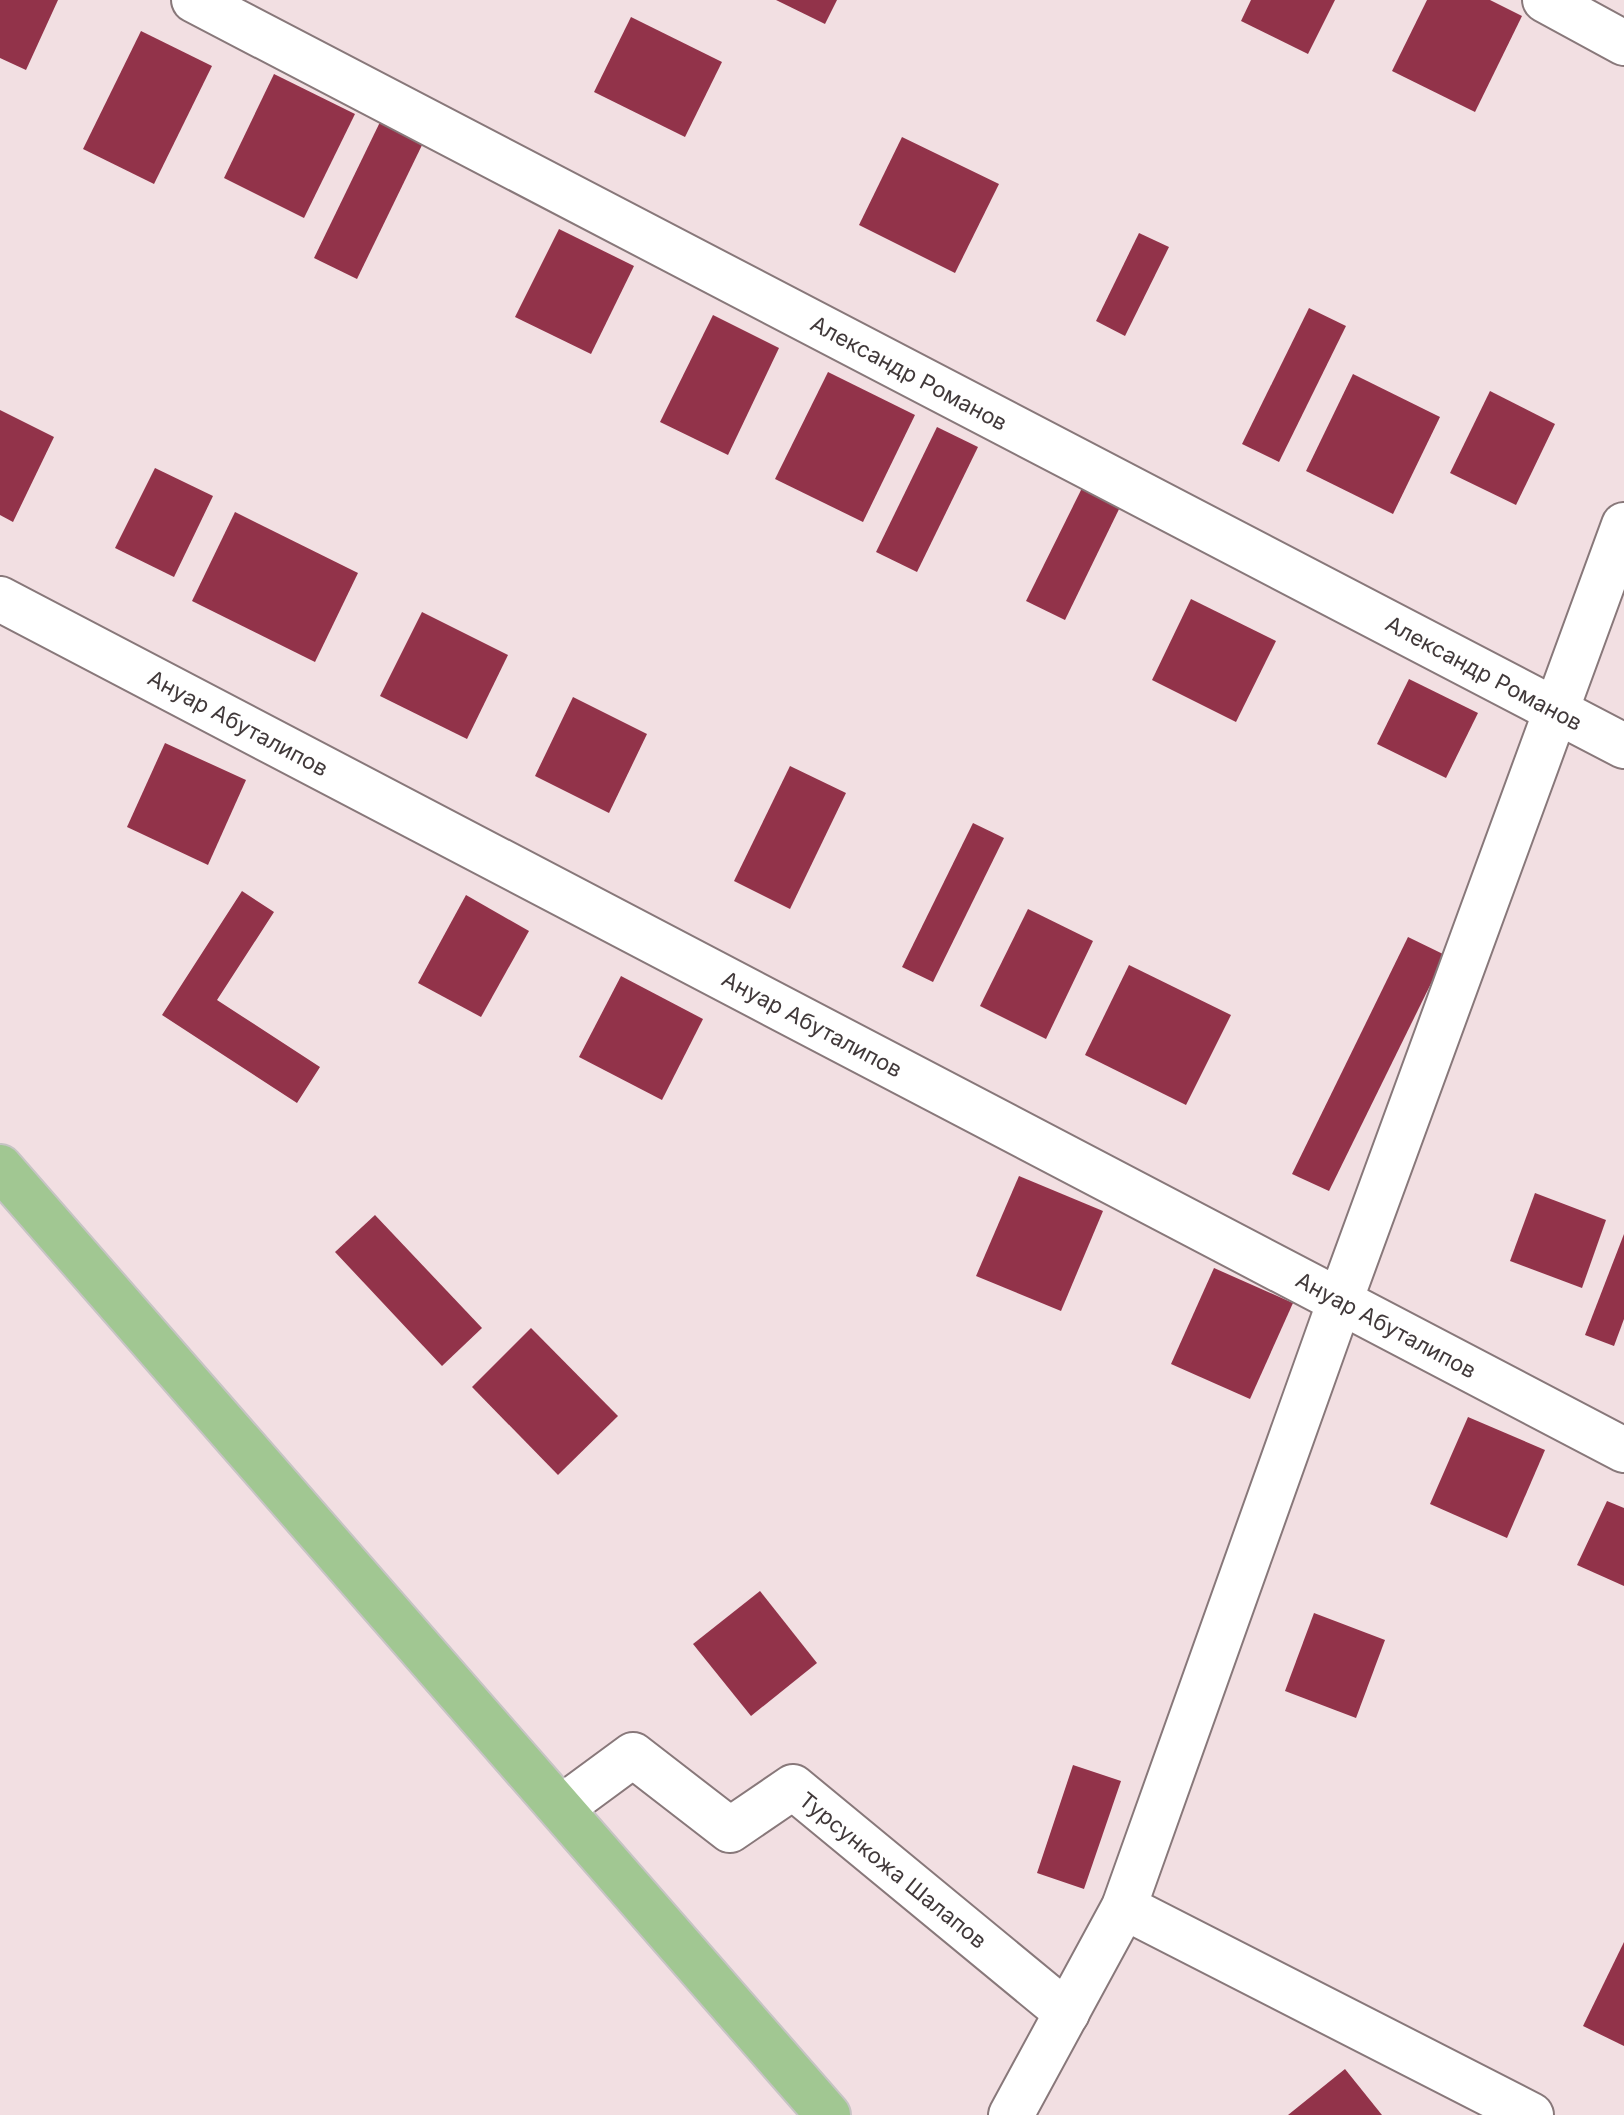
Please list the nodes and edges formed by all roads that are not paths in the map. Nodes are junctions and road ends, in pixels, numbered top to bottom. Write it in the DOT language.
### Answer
graph roads {
  1 [pos="194,0"];
  2 [pos="1545,0"];
  3 [pos="1624,43"];
  4 [pos="1624,525"];
  5 [pos="0,599"];
  6 [pos="1556,710"];
  7 [pos="1624,746"];
  8 [pos="0,1167"];
  9 [pos="1340,1301"];
  10 [pos="1624,1450"];
  11 [pos="561,1808"];
  12 [pos="1124,1907"];
  13 [pos="1067,2013"];
  14 [pos="828,2115"];
  15 [pos="1011,2115"];
  16 [pos="1531,2115"];
  1 -- 6 [label="street, Александр Романов"];
  2 -- 3 [label="street"];
  4 -- 6 [label="street"];
  5 -- 9 [label="street, Ануар Абуталипов"];
  6 -- 7 [label="street, Александр Романов"];
  6 -- 9 [label="street"];
  8 -- 11 [label="main road"];
  9 -- 10 [label="street, Ануар Абуталипов"];
  9 -- 12 [label="street"];
  11 -- 13 [label="street, Турсункожа Шалапов"];
  11 -- 14 [label="main road"];
  12 -- 13 [label="street"];
  12 -- 16 [label="street"];
  13 -- 15 [label="street"];
}
